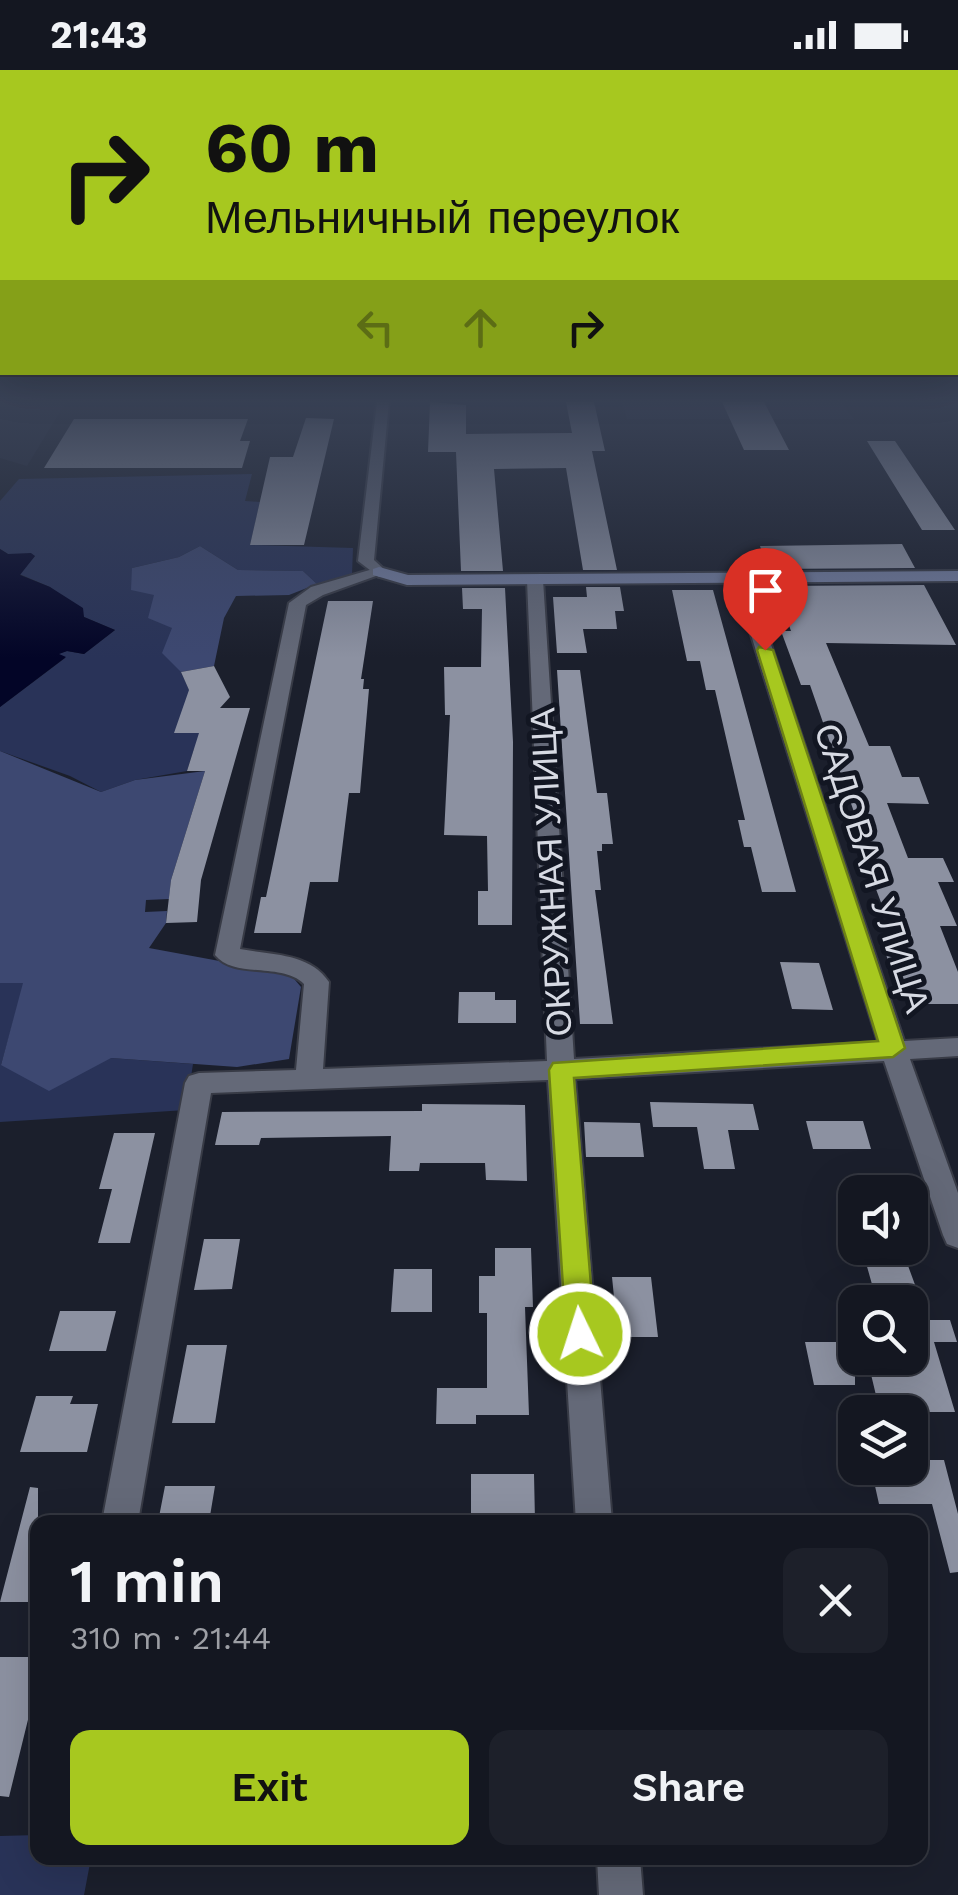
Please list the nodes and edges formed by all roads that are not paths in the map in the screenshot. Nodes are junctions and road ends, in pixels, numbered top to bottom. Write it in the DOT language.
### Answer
graph roads {
  1 [pos="374,487"];
  2 [pos="380,572"];
  3 [pos="958,576"];
  4 [pos="742,578"];
  5 [pos="535,580"];
  6 [pos="958,1046"];
  7 [pos="893,1048"];
  8 [pos="561,1070"];
  9 [pos="310,1079"];
  10 [pos="958,1235"];
  11 [pos="121,1515"];
  12 [pos="593,1515"];
  13 [pos="619,1865"];
  14 [pos="621,1895"];
  1 -- 2 [label="street"];
  2 -- 5 [label="main road"];
  2 -- 9 [label="street"];
  3 -- 4 [label="main road"];
  4 -- 5 [label="main road"];
  4 -- 7 [label="street, САДОВАЯ УЛИЦА"];
  5 -- 8 [label="street, ОКРУЖНАЯ УЛИЦА"];
  6 -- 7 [label="street"];
  7 -- 8 [label="street"];
  7 -- 10 [label="street, САДОВАЯ УЛИЦА"];
  8 -- 9 [label="street"];
  8 -- 12 [label="street, ОКРУЖНАЯ УЛИЦА"];
  9 -- 11 [label="street"];
  13 -- 14 [label="street"];
}
